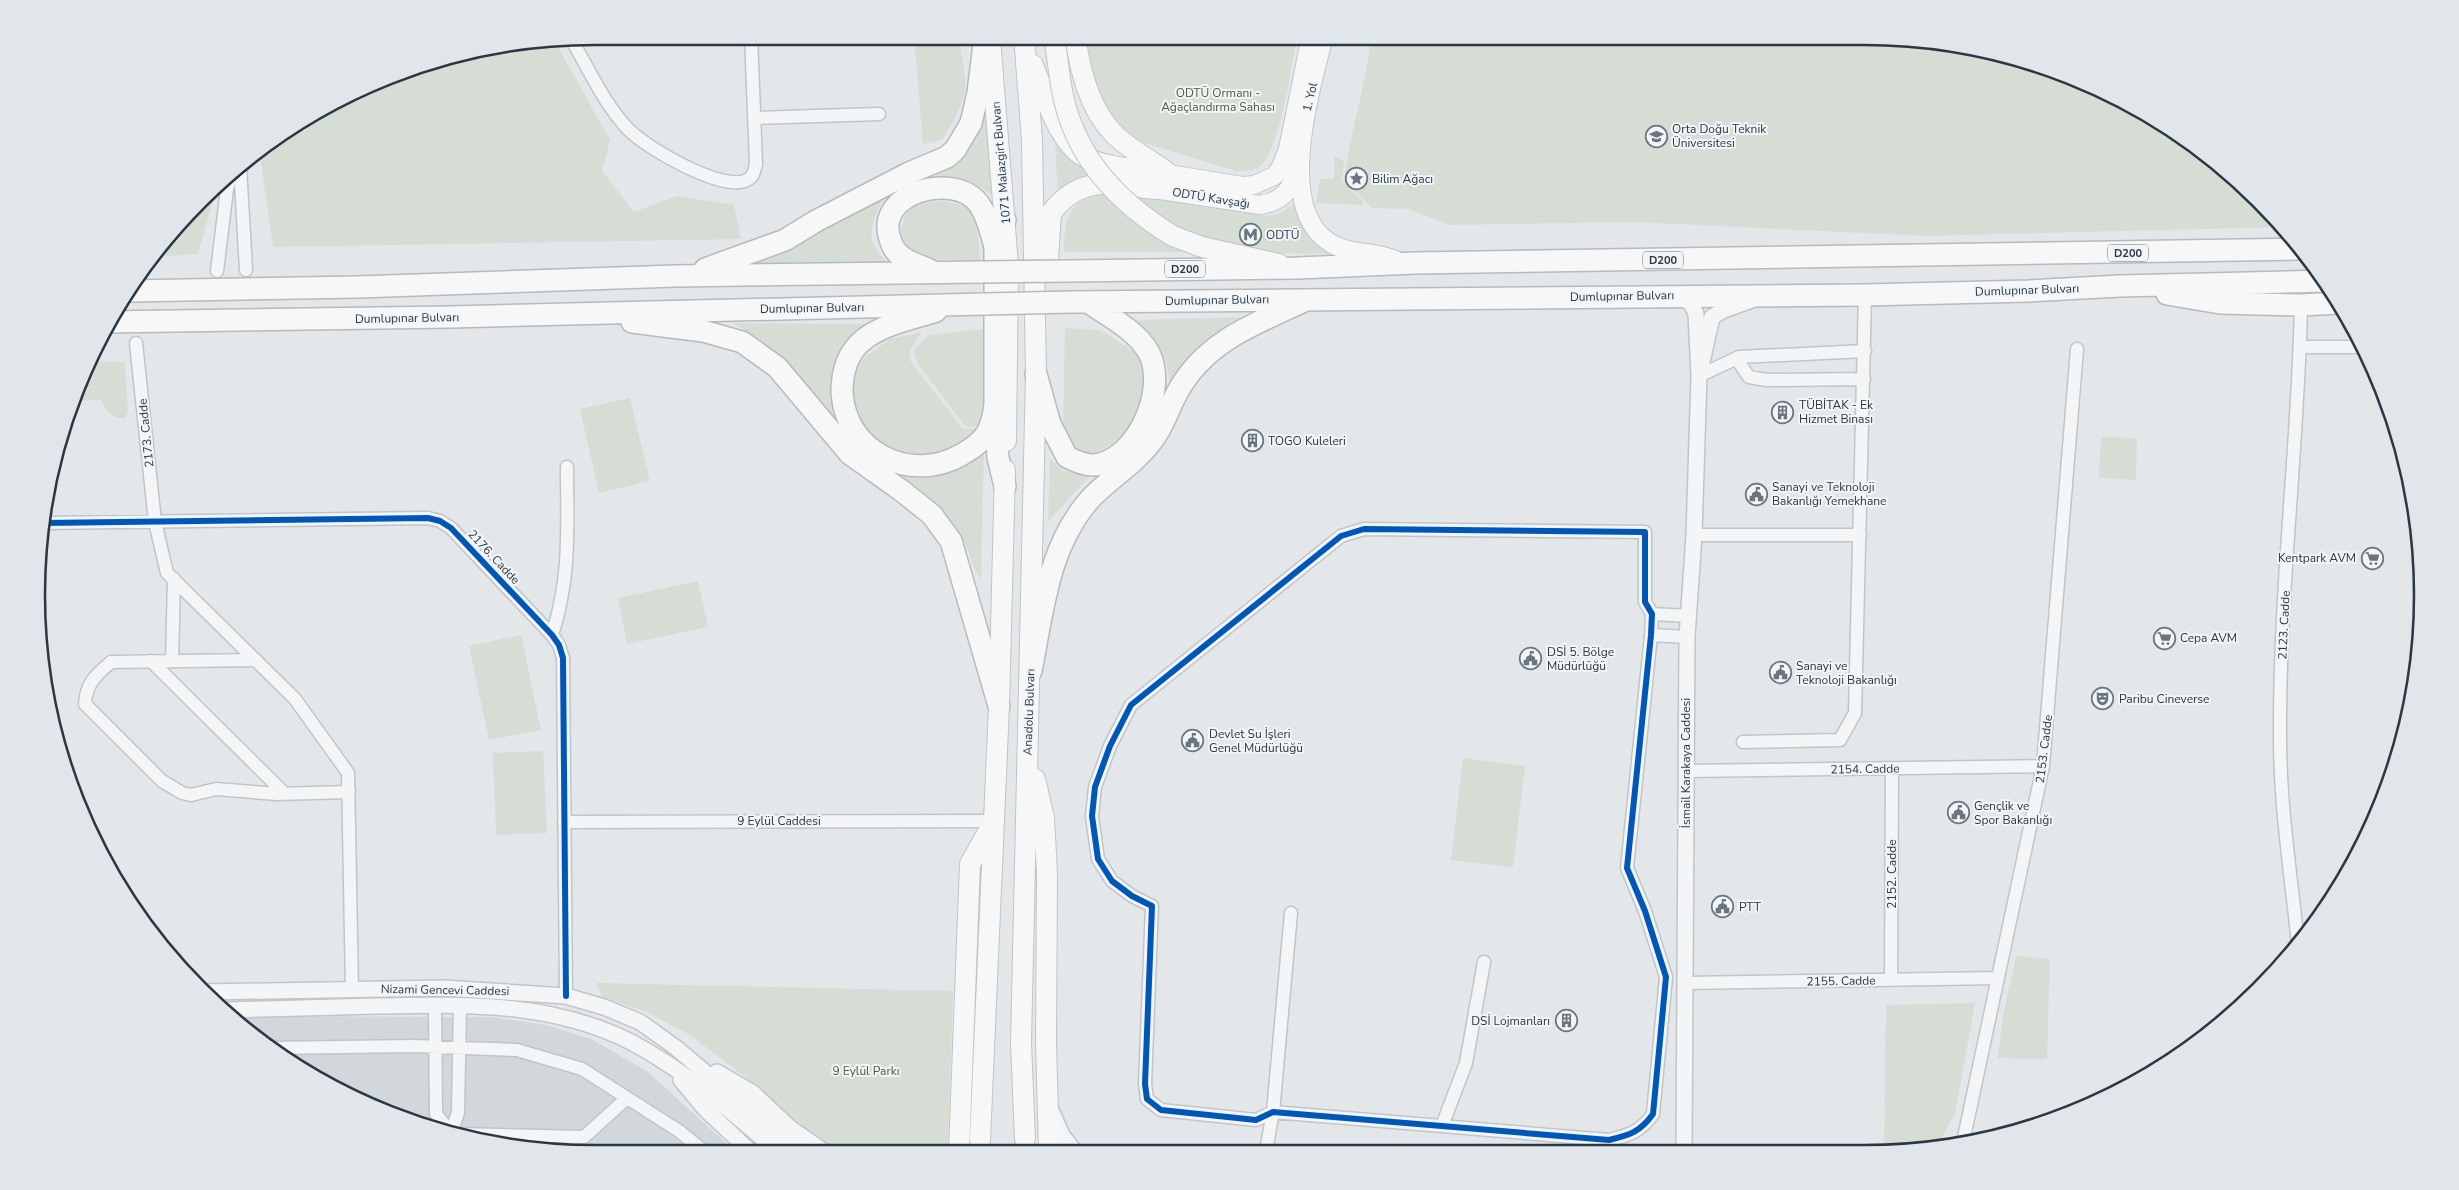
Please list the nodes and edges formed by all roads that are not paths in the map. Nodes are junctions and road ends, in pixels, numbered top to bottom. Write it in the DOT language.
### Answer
graph roads {
  1 [pos="752,45"];
  2 [pos="984,45"];
  3 [pos="990,45"];
  4 [pos="1025,45"];
  5 [pos="1027,45"];
  6 [pos="1055,45"];
  7 [pos="1077,45"];
  8 [pos="1315,45"];
  9 [pos="1317,45"];
  10 [pos="575,46"];
  11 [pos="879,114"];
  12 [pos="756,118"];
  13 [pos="1291,155"];
  14 [pos="240,174"];
  15 [pos="1169,174"];
  16 [pos="228,184"];
  17 [pos="1154,189"];
  18 [pos="1033,194"];
  19 [pos="1051,213"];
  20 [pos="1005,220"];
  21 [pos="995,247"];
  22 [pos="2291,249"];
  23 [pos="1401,263"];
  24 [pos="1298,268"];
  25 [pos="217,270"];
  26 [pos="246,270"];
  27 [pos="935,273"];
  28 [pos="686,276"];
  29 [pos="2315,281"];
  30 [pos="2120,286"];
  31 [pos="137,291"];
  32 [pos="1652,296"];
  33 [pos="1767,296"];
  34 [pos="1865,296"];
  35 [pos="1309,299"];
  36 [pos="1079,302"];
  37 [pos="2330,304"];
  38 [pos="957,305"];
  39 [pos="2301,306"];
  40 [pos="557,313"];
  41 [pos="118,322"];
  42 [pos="136,343"];
  43 [pos="1036,346"];
  44 [pos="2300,347"];
  45 [pos="2354,347"];
  46 [pos="2077,349"];
  47 [pos="1865,351"];
  48 [pos="1739,357"];
  49 [pos="1036,374"];
  50 [pos="1699,376"];
  51 [pos="1864,379"];
  52 [pos="995,404"];
  53 [pos="567,467"];
  54 [pos="1005,486"];
  55 [pos="155,522"];
  56 [pos="50,523"];
  57 [pos="1694,535"];
  58 [pos="1860,535"];
  59 [pos="174,579"];
  60 [pos="1652,614"];
  61 [pos="1688,616"];
  62 [pos="552,635"];
  63 [pos="1651,635"];
  64 [pos="1687,637"];
  65 [pos="256,660"];
  66 [pos="151,661"];
  67 [pos="172,661"];
  68 [pos="1031,671"];
  69 [pos="999,706"];
  70 [pos="1743,742"];
  71 [pos="1028,750"];
  72 [pos="2043,766"];
  73 [pos="1892,769"];
  74 [pos="1687,771"];
  75 [pos="349,792"];
  76 [pos="285,794"];
  77 [pos="994,821"];
  78 [pos="564,822"];
  79 [pos="1291,913"];
  80 [pos="2297,934"];
  81 [pos="1484,962"];
  82 [pos="1998,978"];
  83 [pos="1891,980"];
  84 [pos="1684,983"];
  85 [pos="352,990"];
  86 [pos="214,992"];
  87 [pos="566,996"];
  88 [pos="435,1005"];
  89 [pos="460,1005"];
  90 [pos="233,1010"];
  91 [pos="675,1047"];
  92 [pos="283,1048"];
  93 [pos="437,1048"];
  94 [pos="459,1048"];
  95 [pos="666,1062"];
  96 [pos="722,1094"];
  97 [pos="628,1098"];
  98 [pos="1047,1100"];
  99 [pos="1273,1112"];
  100 [pos="443,1123"];
  101 [pos="453,1126"];
  102 [pos="1442,1126"];
  103 [pos="493,1135"];
  104 [pos="1964,1135"];
  105 [pos="1025,1139"];
  106 [pos="980,1140"];
  107 [pos="697,1145"];
  108 [pos="743,1145"];
  109 [pos="771,1145"];
  110 [pos="790,1145"];
  111 [pos="814,1145"];
  112 [pos="959,1145"];
  113 [pos="1049,1145"];
  114 [pos="1070,1145"];
  115 [pos="1267,1145"];
  116 [pos="1684,1145"];
  1 -- 12 [label="street"];
  2 -- 28 [label="highway"];
  3 -- 20 [label="main road, 1071 Malazgirt Bulvarı"];
  4 -- 18 [label="main road"];
  5 -- 15 [label="main road"];
  6 -- 24 [label="main road, bridge"];
  7 -- 15 [label="main road"];
  8 -- 13 [label="main road, 1. Yol"];
  9 -- 13 [label="main road, 1. Yol"];
  10 -- 12 [label="street"];
  11 -- 12 [label="street"];
  13 -- 15 [label="main road, ODTÜ Kavşağı"];
  13 -- 17 [label="main road, ODTÜ Kavşağı"];
  13 -- 23 [label="main road"];
  14 -- 26 [label="street"];
  16 -- 25 [label="street"];
  17 -- 19 [label="main road"];
  18 -- 19 [label="main road"];
  18 -- 43 [label="main road, Anadolu Bulvarı"];
  19 -- 43 [label="main road"];
  20 -- 21 [label="highway"];
  20 -- 54 [label="main road, 1071 Malazgirt Bulvarı"];
  21 -- 27 [label="highway"];
  21 -- 52 [label="highway"];
  22 -- 23 [label="highway, D200"];
  23 -- 24 [label="highway, D200"];
  24 -- 27 [label="highway, D200, bridge"];
  27 -- 28 [label="highway"];
  28 -- 31 [label="highway"];
  29 -- 30 [label="highway, Dumlupınar Bulvarı"];
  30 -- 34 [label="highway, Dumlupınar Bulvarı"];
  30 -- 39 [label="highway"];
  32 -- 33 [label="highway, Dumlupınar Bulvarı"];
  32 -- 35 [label="highway, Dumlupınar Bulvarı"];
  32 -- 50 [label="street, İsmail Karakaya Caddesi"];
  33 -- 34 [label="highway, Dumlupınar Bulvarı"];
  33 -- 50 [label="street, İsmail Karakaya Caddesi"];
  34 -- 47 [label="street"];
  35 -- 36 [label="highway, Dumlupınar Bulvarı"];
  35 -- 68 [label="highway"];
  36 -- 38 [label="highway, Dumlupınar Bulvarı, bridge"];
  36 -- 49 [label="highway"];
  37 -- 39 [label="highway"];
  38 -- 40 [label="highway, Dumlupınar Bulvarı"];
  38 -- 52 [label="highway"];
  39 -- 44 [label="street, 2123. Cadde"];
  40 -- 41 [label="highway, Dumlupınar Bulvarı"];
  40 -- 69 [label="highway"];
  42 -- 55 [label="street, 2173. Cadde"];
  43 -- 49 [label="main road, Anadolu Bulvarı"];
  44 -- 45 [label="street"];
  44 -- 80 [label="street, 2123. Cadde"];
  46 -- 72 [label="street, 2153. Cadde"];
  47 -- 48 [label="street"];
  47 -- 51 [label="street"];
  48 -- 50 [label="street"];
  48 -- 51 [label="street"];
  49 -- 68 [label="main road, Anadolu Bulvarı"];
  50 -- 57 [label="street, İsmail Karakaya Caddesi"];
  51 -- 58 [label="street"];
  52 -- 54 [label="highway"];
  53 -- 62 [label="street"];
  54 -- 69 [label="main road"];
  55 -- 56 [label="street, 2176. Cadde"];
  55 -- 59 [label="street, 2173. Cadde"];
  55 -- 62 [label="street, 2176. Cadde"];
  57 -- 58 [label="street"];
  57 -- 61 [label="street, İsmail Karakaya Caddesi"];
  58 -- 70 [label="street"];
  59 -- 65 [label="street"];
  59 -- 67 [label="street"];
  60 -- 61 [label="street"];
  60 -- 63 [label="street"];
  60 -- 99 [label="street"];
  61 -- 64 [label="street, İsmail Karakaya Caddesi"];
  62 -- 78 [label="street, 2176. Cadde"];
  63 -- 64 [label="street"];
  63 -- 102 [label="street"];
  64 -- 74 [label="street, İsmail Karakaya Caddesi"];
  65 -- 67 [label="street"];
  65 -- 75 [label="street"];
  66 -- 67 [label="street"];
  66 -- 76 [label="street"];
  66 -- 76 [label="street"];
  68 -- 71 [label="main road, Anadolu Bulvarı"];
  69 -- 77 [label="main road"];
  71 -- 98 [label="main road"];
  71 -- 105 [label="main road, Anadolu Bulvarı"];
  72 -- 73 [label="street, 2154. Cadde"];
  72 -- 82 [label="street, 2153. Cadde"];
  73 -- 74 [label="street, 2154. Cadde"];
  73 -- 83 [label="street, 2152. Cadde"];
  74 -- 84 [label="street, İsmail Karakaya Caddesi"];
  75 -- 76 [label="street"];
  75 -- 85 [label="street"];
  77 -- 78 [label="street, 9 Eylül Caddesi"];
  77 -- 106 [label="main road"];
  77 -- 112 [label="main road"];
  78 -- 87 [label="street, 2176. Cadde"];
  79 -- 99 [label="street"];
  81 -- 102 [label="street"];
  82 -- 83 [label="street, 2155. Cadde"];
  82 -- 104 [label="street, 2153. Cadde"];
  83 -- 84 [label="street, 2155. Cadde"];
  84 -- 116 [label="street, İsmail Karakaya Caddesi"];
  85 -- 86 [label="street, Nizami Gencevi Caddesi"];
  85 -- 87 [label="street, Nizami Gencevi Caddesi"];
  87 -- 91 [label="street, Nizami Gencevi Caddesi"];
  88 -- 89 [label="street, Nizami Gencevi Caddesi"];
  88 -- 90 [label="street, Nizami Gencevi Caddesi"];
  88 -- 93 [label="street"];
  89 -- 94 [label="street"];
  89 -- 95 [label="street, Nizami Gencevi Caddesi"];
  91 -- 96 [label="street, Nizami Gencevi Caddesi"];
  91 -- 111 [label="street, Nizami Gencevi Caddesi"];
  92 -- 93 [label="street"];
  93 -- 94 [label="street"];
  93 -- 100 [label="street"];
  94 -- 97 [label="street"];
  94 -- 101 [label="street"];
  95 -- 96 [label="street, Nizami Gencevi Caddesi"];
  95 -- 108 [label="street, Nizami Gencevi Caddesi"];
  96 -- 109 [label="street, Nizami Gencevi Caddesi"];
  96 -- 110 [label="street, Nizami Gencevi Caddesi"];
  97 -- 103 [label="street"];
  97 -- 107 [label="street"];
  98 -- 113 [label="main road"];
  98 -- 114 [label="street"];
  99 -- 102 [label="street"];
  99 -- 115 [label="street"];
}
